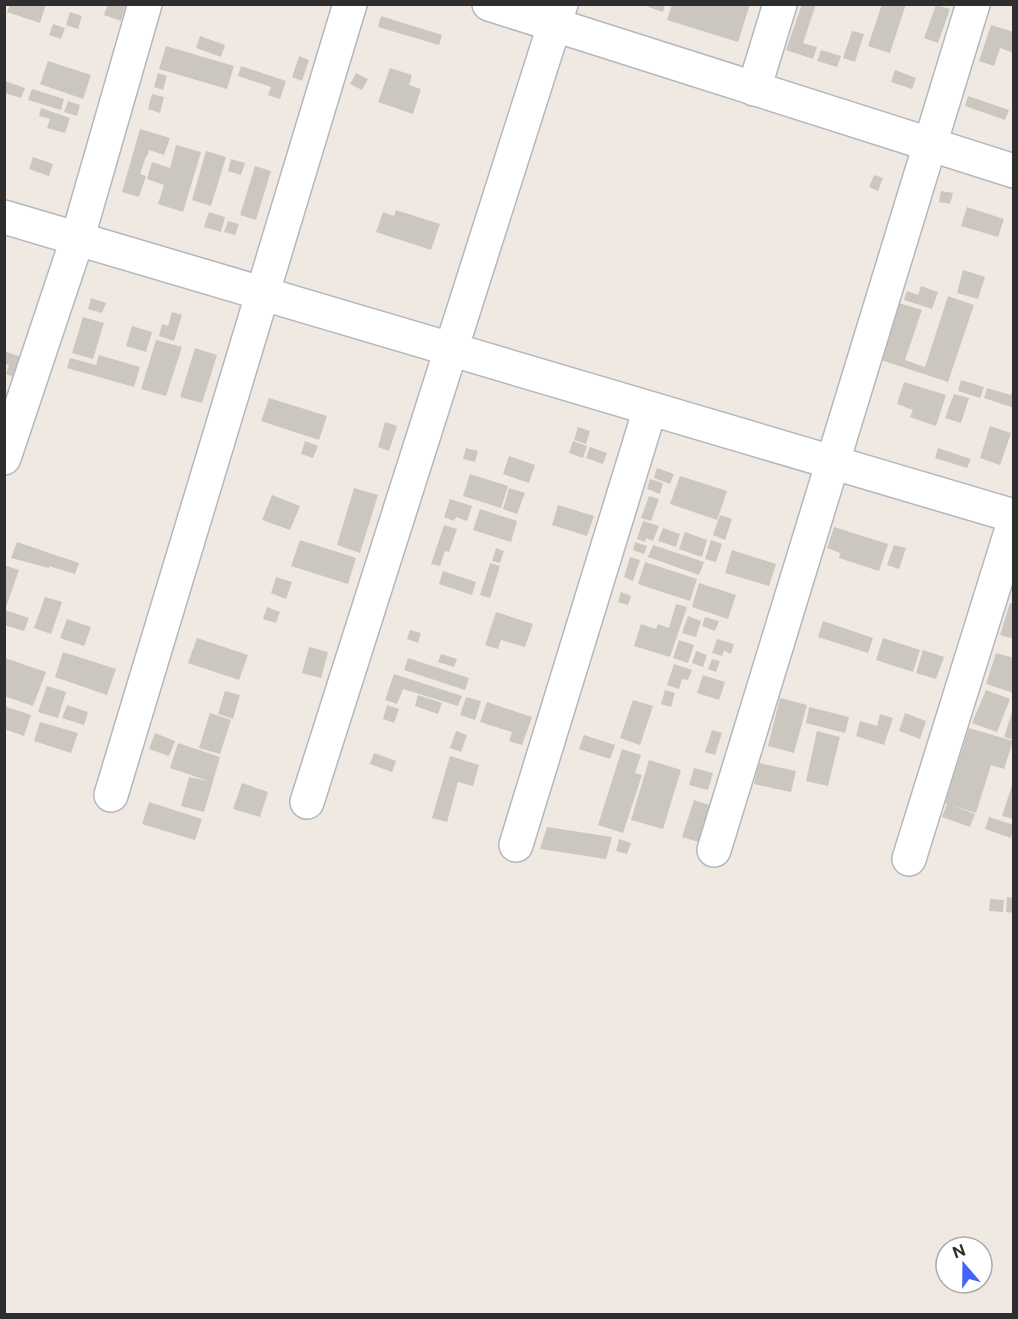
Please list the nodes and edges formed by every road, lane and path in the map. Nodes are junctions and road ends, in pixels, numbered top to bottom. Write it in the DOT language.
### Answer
graph roads {
  1 [pos="145,4"];
  2 [pos="350,4"];
  3 [pos="489,4"];
  4 [pos="780,4"];
  5 [pos="973,4"];
  6 [pos="558,15"];
  7 [pos="754,89"];
  8 [pos="930,144"];
  9 [pos="1014,171"];
  10 [pos="4,217"];
  11 [pos="77,240"];
  12 [pos="263,294"];
  13 [pos="451,350"];
  14 [pos="650,409"];
  15 [pos="4,458"];
  16 [pos="832,462"];
  17 [pos="1014,516"];
  18 [pos="1014,522"];
  19 [pos="111,795"];
  20 [pos="307,802"];
  21 [pos="516,845"];
  22 [pos="714,850"];
  23 [pos="909,860"];
  1 -- 11 [label="street"];
  2 -- 12 [label="street"];
  3 -- 6 [label="street"];
  4 -- 7 [label="street"];
  5 -- 8 [label="street"];
  6 -- 7 [label="street"];
  6 -- 13 [label="street"];
  7 -- 8 [label="street"];
  8 -- 9 [label="street"];
  8 -- 16 [label="street"];
  10 -- 11 [label="street"];
  11 -- 12 [label="street"];
  11 -- 15 [label="street"];
  12 -- 13 [label="street"];
  12 -- 19 [label="street"];
  13 -- 14 [label="street"];
  13 -- 20 [label="street"];
  14 -- 16 [label="street"];
  14 -- 21 [label="street"];
  16 -- 17 [label="street"];
  16 -- 22 [label="street"];
  18 -- 23 [label="street"];
}
